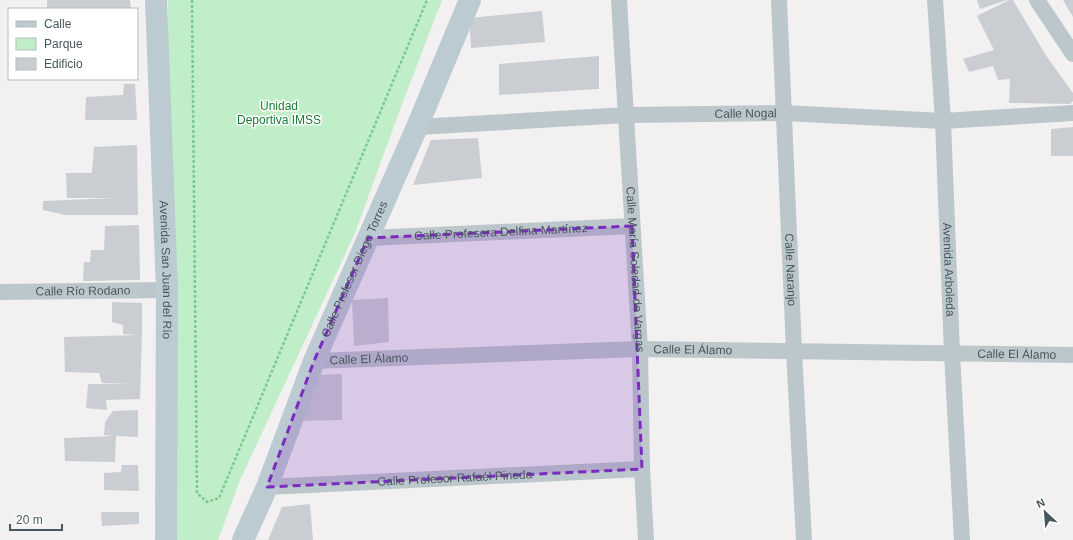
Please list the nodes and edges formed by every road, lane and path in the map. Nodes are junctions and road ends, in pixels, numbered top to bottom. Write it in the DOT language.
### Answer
graph roads {
  1 [pos="156,0"];
  2 [pos="192,0"];
  3 [pos="427,0"];
  4 [pos="470,0"];
  5 [pos="619,0"];
  6 [pos="779,0"];
  7 [pos="935,0"];
  8 [pos="1037,0"];
  9 [pos="1073,54"];
  10 [pos="784,113"];
  11 [pos="1073,113"];
  12 [pos="627,114"];
  13 [pos="943,121"];
  14 [pos="417,127"];
  15 [pos="632,226"];
  16 [pos="368,238"];
  17 [pos="167,290"];
  18 [pos="0,292"];
  19 [pos="640,349"];
  20 [pos="794,351"];
  21 [pos="952,353"];
  22 [pos="1073,355"];
  23 [pos="314,361"];
  24 [pos="642,469"];
  25 [pos="267,487"];
  26 [pos="166,540"];
  27 [pos="243,540"];
  28 [pos="646,540"];
  29 [pos="804,540"];
  30 [pos="962,540"];
  1 -- 17 [label="street, Avenida San Juan del Río"];
  2 -- 3 [label="path"];
  4 -- 14 [label="street, Calle Profesor Diego Torres"];
  5 -- 12 [label="street, Calle María Soledad de Vargas"];
  6 -- 10 [label="street, Calle Naranjo"];
  7 -- 13 [label="street, Avenida Arboleda"];
  8 -- 9 [label="street"];
  10 -- 12 [label="street, Calle Nogal"];
  10 -- 13 [label="street, Calle Nogal"];
  10 -- 20 [label="street, Calle Naranjo"];
  11 -- 13 [label="street, Calle Nogal"];
  12 -- 14 [label="street, Calle Nogal"];
  12 -- 15 [label="street, Calle María Soledad de Vargas"];
  13 -- 21 [label="street, Avenida Arboleda"];
  14 -- 16 [label="street, Calle Profesor Diego Torres"];
  15 -- 16 [label="street, Calle Profesora Delfina Martínez"];
  15 -- 19 [label="street, Calle María Soledad de Vargas"];
  16 -- 23 [label="street, Calle Profesor Diego Torres"];
  17 -- 18 [label="street, Calle Río Rodano"];
  17 -- 26 [label="street, Avenida San Juan del Río"];
  19 -- 20 [label="street, Calle El Álamo"];
  19 -- 23 [label="street, Calle El Álamo"];
  19 -- 24 [label="street, Calle María Soledad de Vargas"];
  20 -- 21 [label="street, Calle El Álamo"];
  20 -- 29 [label="street, Calle Naranjo"];
  21 -- 22 [label="street, Calle El Álamo"];
  21 -- 30 [label="street, Avenida Arboleda"];
  23 -- 25 [label="street, Calle Profesor Diego Torres"];
  24 -- 25 [label="street, Calle Profesor Rafaél Pineda"];
  24 -- 28 [label="street, Calle María Soledad de Vargas"];
  25 -- 27 [label="street, Calle Profesor Diego Torres"];
}
